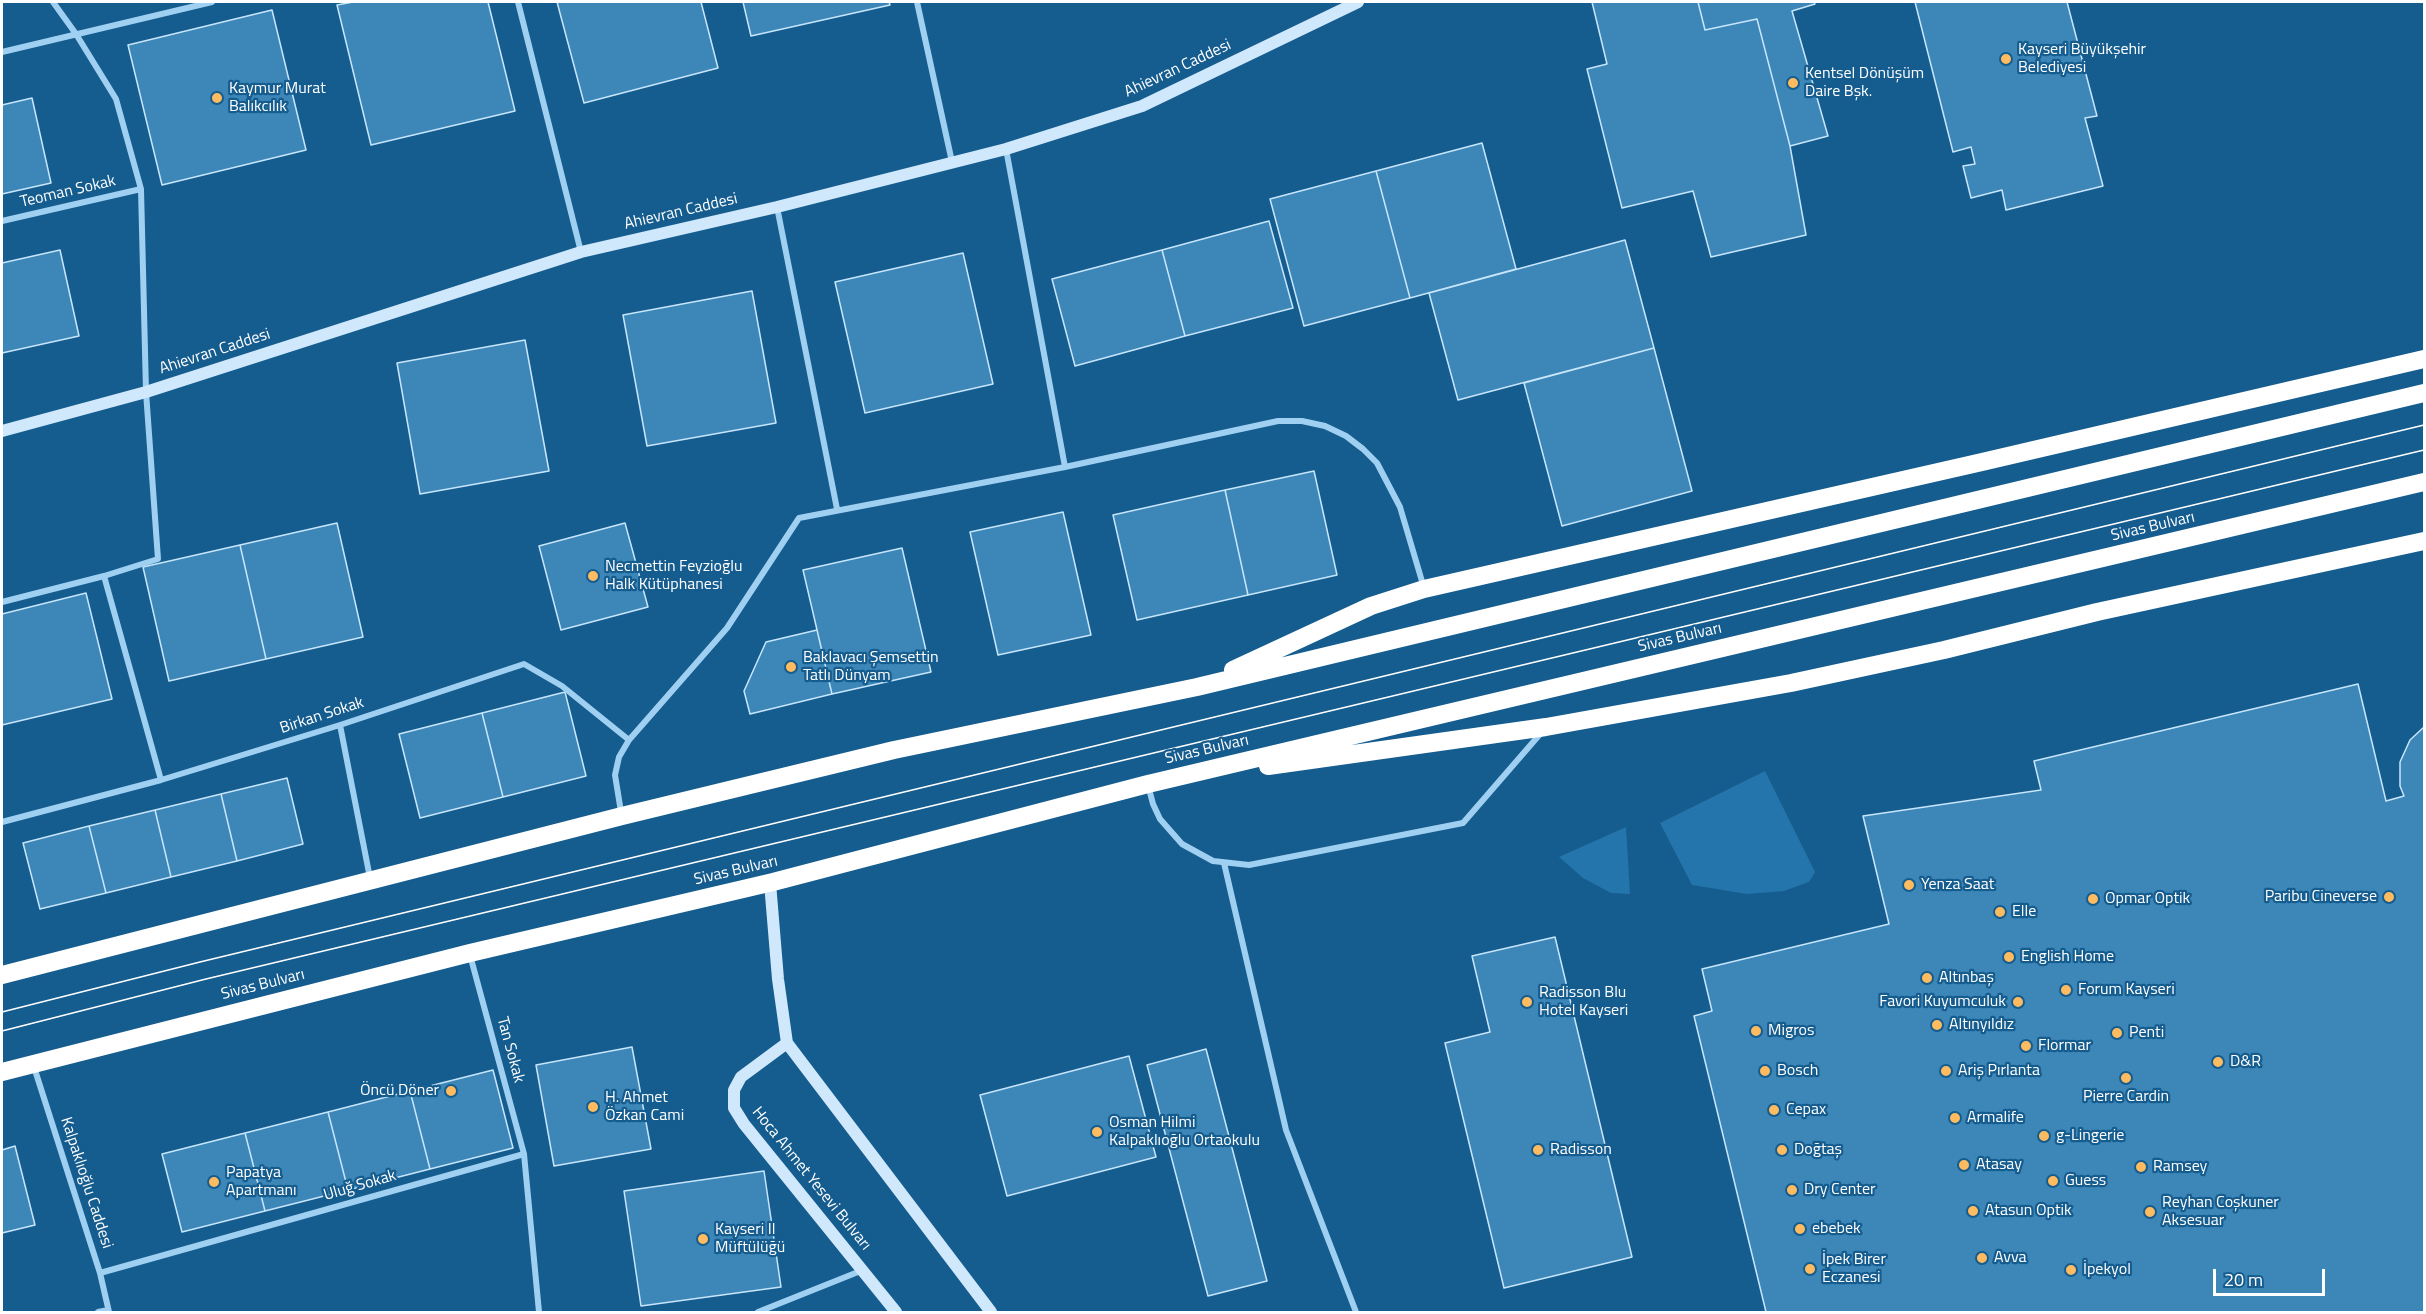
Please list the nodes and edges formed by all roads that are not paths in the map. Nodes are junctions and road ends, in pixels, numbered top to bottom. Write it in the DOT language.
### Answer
graph roads {
  1 [pos="53,2"];
  2 [pos="212,2"];
  3 [pos="518,2"];
  4 [pos="917,2"];
  5 [pos="1358,2"];
  6 [pos="76,34"];
  7 [pos="2,52"];
  8 [pos="1006,149"];
  9 [pos="952,162"];
  10 [pos="141,189"];
  11 [pos="777,207"];
  12 [pos="2,221"];
  13 [pos="581,252"];
  14 [pos="2424,359"];
  15 [pos="146,392"];
  16 [pos="2424,393"];
  17 [pos="2,431"];
  18 [pos="1065,467"];
  19 [pos="2424,482"];
  20 [pos="837,509"];
  21 [pos="2424,541"];
  22 [pos="104,576"];
  23 [pos="1424,589"];
  24 [pos="2,602"];
  25 [pos="1197,687"];
  26 [pos="340,725"];
  27 [pos="1546,727"];
  28 [pos="629,740"];
  29 [pos="161,780"];
  30 [pos="1148,784"];
  31 [pos="622,816"];
  32 [pos="2,822"];
  33 [pos="1224,863"];
  34 [pos="370,880"];
  35 [pos="770,883"];
  36 [pos="470,953"];
  37 [pos="2,975"];
  38 [pos="787,1043"];
  39 [pos="33,1064"];
  40 [pos="2,1072"];
  41 [pos="524,1154"];
  42 [pos="863,1270"];
  43 [pos="100,1273"];
  44 [pos="109,1311"];
  45 [pos="98,1312"];
  46 [pos="539,1312"];
  47 [pos="758,1312"];
  48 [pos="896,1312"];
  49 [pos="991,1312"];
  50 [pos="1356,1312"];
  1 -- 6 [label="street"];
  2 -- 6 [label="street"];
  3 -- 13 [label="street"];
  4 -- 9 [label="street"];
  5 -- 8 [label="street, Ahievran Caddesi"];
  6 -- 7 [label="street"];
  6 -- 10 [label="street"];
  8 -- 9 [label="street, Ahievran Caddesi"];
  8 -- 18 [label="street"];
  9 -- 11 [label="street, Ahievran Caddesi"];
  10 -- 12 [label="street, Teoman Sokak"];
  10 -- 15 [label="street"];
  11 -- 13 [label="street, Ahievran Caddesi"];
  11 -- 20 [label="street"];
  13 -- 15 [label="street, Ahievran Caddesi"];
  14 -- 23 [label="highway"];
  15 -- 17 [label="street, Ahievran Caddesi"];
  15 -- 22 [label="street"];
  16 -- 25 [label="highway"];
  18 -- 20 [label="street"];
  18 -- 23 [label="street"];
  19 -- 30 [label="highway, Sivas Bulvarı"];
  20 -- 28 [label="street"];
  21 -- 27 [label="highway"];
  22 -- 24 [label="street"];
  22 -- 29 [label="street"];
  23 -- 25 [label="highway"];
  25 -- 31 [label="highway"];
  26 -- 28 [label="street, Birkan Sokak"];
  26 -- 29 [label="street, Birkan Sokak"];
  26 -- 34 [label="street"];
  27 -- 30 [label="highway"];
  27 -- 33 [label="street"];
  28 -- 31 [label="street"];
  29 -- 32 [label="street, Birkan Sokak"];
  30 -- 33 [label="street"];
  30 -- 35 [label="highway, Sivas Bulvarı"];
  31 -- 34 [label="highway"];
  33 -- 50 [label="street"];
  34 -- 37 [label="highway"];
  35 -- 36 [label="highway, Sivas Bulvarı"];
  35 -- 38 [label="street"];
  36 -- 39 [label="highway, Sivas Bulvarı"];
  36 -- 41 [label="street, Tan Sokak"];
  38 -- 42 [label="street, Hoca Ahmet Yesevi Bulvarı"];
  38 -- 49 [label="street"];
  39 -- 40 [label="highway, Sivas Bulvarı"];
  39 -- 43 [label="street, Kalpaklıoğlu Caddesi"];
  41 -- 43 [label="street, Uluğ Sokak"];
  41 -- 46 [label="street, Tan Sokak"];
  42 -- 47 [label="street"];
  42 -- 48 [label="street, Hoca Ahmet Yesevi Bulvarı"];
  43 -- 44 [label="street, Kalpaklıoğlu Caddesi"];
  44 -- 45 [label="street"];
}
